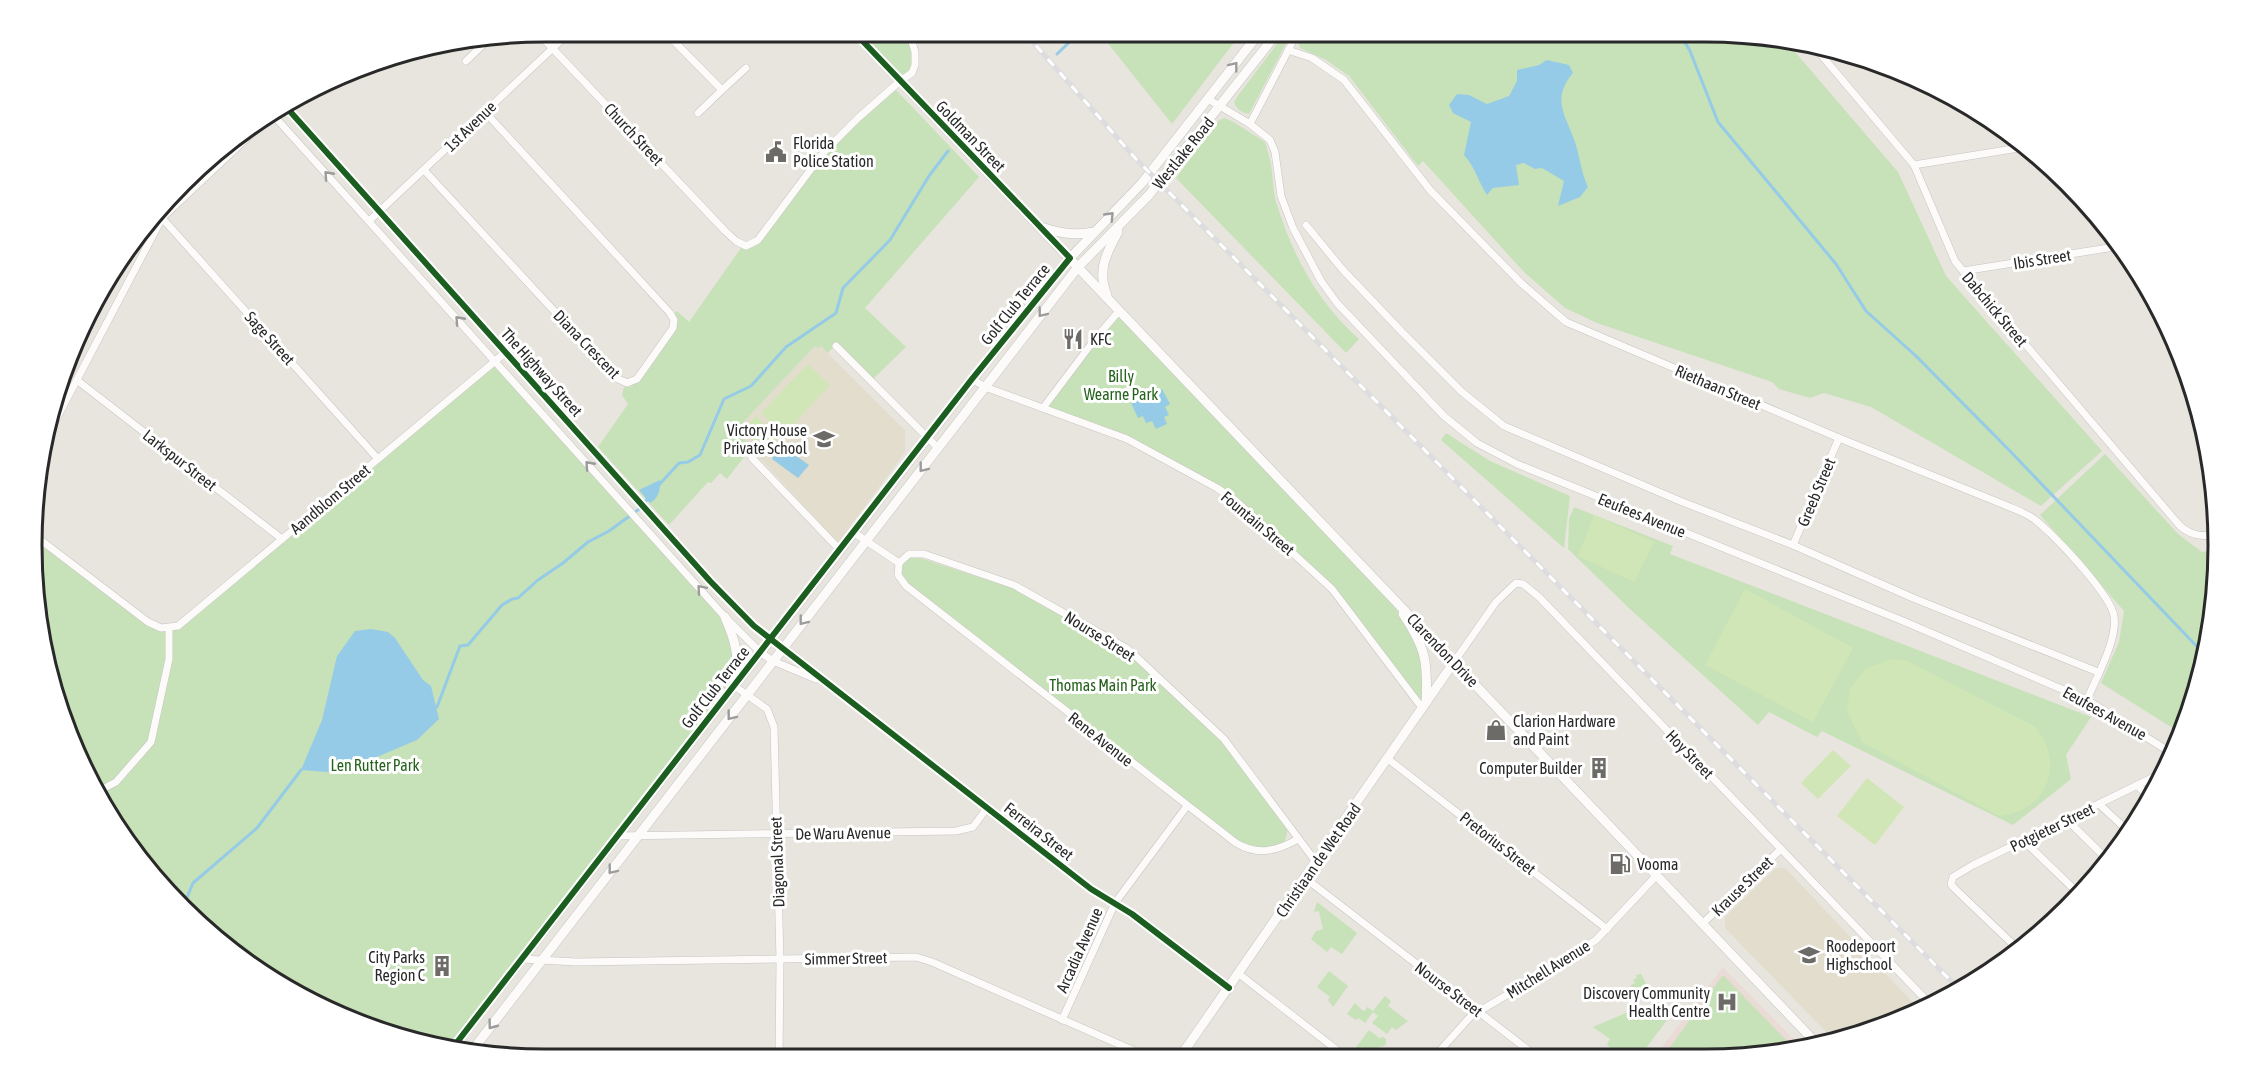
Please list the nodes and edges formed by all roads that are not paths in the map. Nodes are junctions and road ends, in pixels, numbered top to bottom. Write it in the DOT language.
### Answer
graph roads {
  1 [pos="546,42"];
  2 [pos="559,42"];
  3 [pos="675,42"];
  4 [pos="863,42"];
  5 [pos="912,42"];
  6 [pos="1252,42"];
  7 [pos="1270,42"];
  8 [pos="1291,42"];
  9 [pos="483,46"];
  10 [pos="552,48"];
  11 [pos="1288,50"];
  12 [pos="1822,56"];
  13 [pos="466,61"];
  14 [pos="746,68"];
  15 [pos="900,81"];
  16 [pos="722,90"];
  17 [pos="1208,99"];
  18 [pos="1220,106"];
  19 [pos="290,112"];
  20 [pos="485,112"];
  21 [pos="698,113"];
  22 [pos="277,120"];
  23 [pos="1250,124"];
  24 [pos="2014,149"];
  25 [pos="234,150"];
  26 [pos="1914,165"];
  27 [pos="424,170"];
  28 [pos="171,210"];
  29 [pos="379,212"];
  30 [pos="163,219"];
  31 [pos="369,221"];
  32 [pos="159,223"];
  33 [pos="1122,225"];
  34 [pos="1306,225"];
  35 [pos="1039,226"];
  36 [pos="1095,232"];
  37 [pos="2110,248"];
  38 [pos="1070,258"];
  39 [pos="1078,267"];
  40 [pos="1963,271"];
  41 [pos="1110,302"];
  42 [pos="1119,311"];
  43 [pos="837,346"];
  44 [pos="506,352"];
  45 [pos="496,361"];
  46 [pos="972,379"];
  47 [pos="78,381"];
  48 [pos="985,387"];
  49 [pos="1043,408"];
  50 [pos="59,416"];
  51 [pos="927,437"];
  52 [pos="1839,438"];
  53 [pos="938,448"];
  54 [pos="752,458"];
  55 [pos="378,459"];
  56 [pos="853,532"];
  57 [pos="2208,535"];
  58 [pos="282,539"];
  59 [pos="42,541"];
  60 [pos="865,541"];
  61 [pos="1793,545"];
  62 [pos="840,550"];
  63 [pos="899,563"];
  64 [pos="1392,597"];
  65 [pos="725,617"];
  66 [pos="169,628"];
  67 [pos="769,639"];
  68 [pos="782,648"];
  69 [pos="760,651"];
  70 [pos="773,661"];
  71 [pos="1454,662"];
  72 [pos="2098,672"];
  73 [pos="733,685"];
  74 [pos="836,691"];
  75 [pos="747,696"];
  76 [pos="2087,700"];
  77 [pos="1424,707"];
  78 [pos="2165,749"];
  79 [pos="1388,759"];
  80 [pos="2151,778"];
  81 [pos="2137,785"];
  82 [pos="104,788"];
  83 [pos="2144,792"];
  84 [pos="2099,804"];
  85 [pos="1187,806"];
  86 [pos="987,808"];
  87 [pos="2067,820"];
  88 [pos="2122,826"];
  89 [pos="776,834"];
  90 [pos="617,836"];
  91 [pos="638,836"];
  92 [pos="1298,838"];
  93 [pos="2024,841"];
  94 [pos="1781,849"];
  95 [pos="2102,854"];
  96 [pos="1316,862"];
  97 [pos="1657,875"];
  98 [pos="1305,878"];
  99 [pos="2074,888"];
  100 [pos="1115,903"];
  101 [pos="1703,923"];
  102 [pos="1607,929"];
  103 [pos="2012,944"];
  104 [pos="523,959"];
  105 [pos="780,959"];
  106 [pos="542,960"];
  107 [pos="1239,974"];
  108 [pos="1228,988"];
  109 [pos="1924,998"];
  110 [pos="1479,1011"];
  111 [pos="1062,1020"];
  112 [pos="1811,1037"];
  113 [pos="458,1041"];
  114 [pos="477,1044"];
  115 [pos="780,1049"];
  116 [pos="1130,1049"];
  117 [pos="1186,1049"];
  118 [pos="1336,1049"];
  119 [pos="1442,1049"];
  120 [pos="1527,1049"];
  1 -- 10 [label="street, Church Street"];
  2 -- 10 [label="street, 1st Avenue"];
  3 -- 16 [label="street"];
  4 -- 15 [label="street, Goldman Street"];
  5 -- 15 [label="street"];
  17 -- 6 [label="street, Westlake Road, one-way"];
  7 -- 18 [label="street, Westlake Road"];
  8 -- 11 [label="street"];
  9 -- 13 [label="street"];
  10 -- 15 [label="street, Church Street"];
  10 -- 20 [label="street, 1st Avenue"];
  11 -- 23 [label="street"];
  11 -- 52 [label="street, Riethaan Street"];
  12 -- 26 [label="street, Dabchick Street"];
  14 -- 16 [label="street"];
  15 -- 35 [label="street, Goldman Street"];
  16 -- 21 [label="street"];
  17 -- 18 [label="street, Eeufees Avenue"];
  36 -- 17 [label="street, Westlake Road, one-way"];
  18 -- 23 [label="street, Eeufees Avenue"];
  18 -- 33 [label="street, Westlake Road"];
  19 -- 29 [label="street, The Highway Street"];
  20 -- 27 [label="street, 1st Avenue"];
  20 -- 27 [label="street, Diana Crescent"];
  31 -- 22 [label="street, The Highway Street, one-way"];
  23 -- 76 [label="street, Eeufees Avenue"];
  24 -- 26 [label="street"];
  25 -- 28 [label="street"];
  26 -- 40 [label="street, Dabchick Street"];
  27 -- 29 [label="street, 1st Avenue"];
  29 -- 31 [label="street, 1st Avenue"];
  29 -- 44 [label="street, The Highway Street"];
  30 -- 55 [label="street, Sage Street"];
  45 -- 31 [label="street, The Highway Street, one-way"];
  32 -- 47 [label="street"];
  33 -- 39 [label="street, Westlake Road"];
  33 -- 41 [label="street"];
  34 -- 61 [label="street, Eeufees Avenue"];
  35 -- 36 [label="street"];
  35 -- 38 [label="street, Goldman Street"];
  36 -- 38 [label="street, Westlake Road"];
  37 -- 40 [label="street, Ibis Street"];
  38 -- 39 [label="street, Clarendon Drive"];
  38 -- 46 [label="street, Golf Club Terrace"];
  39 -- 41 [label="street, Clarendon Drive"];
  39 -- 48 [label="street, Golf Club Terrace, one-way"];
  40 -- 57 [label="street, Dabchick Street"];
  41 -- 42 [label="street, Clarendon Drive"];
  42 -- 49 [label="street"];
  42 -- 64 [label="street, Clarendon Drive"];
  43 -- 51 [label="street"];
  44 -- 45 [label="street, Aandblom Street"];
  44 -- 67 [label="street, The Highway Street"];
  45 -- 55 [label="street, Aandblom Street"];
  65 -- 45 [label="street, The Highway Street, one-way"];
  46 -- 48 [label="street, Fountain Street"];
  46 -- 51 [label="street, Golf Club Terrace"];
  47 -- 50 [label="street"];
  47 -- 58 [label="street, Larkspur Street"];
  48 -- 49 [label="street, Fountain Street"];
  48 -- 53 [label="street, Golf Club Terrace"];
  49 -- 77 [label="street, Fountain Street"];
  51 -- 53 [label="street"];
  51 -- 56 [label="street, Golf Club Terrace"];
  52 -- 61 [label="street, Greeb Street"];
  52 -- 72 [label="street, Riethaan Street"];
  53 -- 60 [label="street, Golf Club Terrace, one-way"];
  54 -- 62 [label="street"];
  55 -- 58 [label="street, Aandblom Street"];
  56 -- 60 [label="street"];
  56 -- 62 [label="street, Golf Club Terrace"];
  58 -- 66 [label="street, Aandblom Street"];
  59 -- 66 [label="street"];
  60 -- 63 [label="street"];
  60 -- 68 [label="street, Golf Club Terrace, one-way"];
  61 -- 72 [label="street, Eeufees Avenue"];
  62 -- 67 [label="street, Golf Club Terrace"];
  63 -- 85 [label="street, Rene Avenue"];
  63 -- 92 [label="street, Nourse Street"];
  64 -- 71 [label="street, Clarendon Drive"];
  64 -- 77 [label="street"];
  65 -- 69 [label="street, The Highway Street"];
  65 -- 73 [label="street"];
  66 -- 82 [label="street"];
  67 -- 68 [label="street, The Highway Street"];
  67 -- 69 [label="street, Golf Club Terrace"];
  68 -- 70 [label="street, Golf Club Terrace"];
  68 -- 74 [label="street, Ferreira Street"];
  69 -- 70 [label="street, The Highway Street"];
  69 -- 73 [label="street, Golf Club Terrace"];
  70 -- 74 [label="street, Ferreira Street"];
  70 -- 75 [label="street, Golf Club Terrace"];
  71 -- 77 [label="street, Christiaan de Wet Road"];
  71 -- 94 [label="street, Hoy Street"];
  71 -- 97 [label="street, Clarendon Drive"];
  72 -- 76 [label="street, Riethaan Street"];
  73 -- 75 [label="street, Diagonal Street"];
  73 -- 90 [label="street, Golf Club Terrace"];
  74 -- 86 [label="street, Ferreira Street"];
  75 -- 89 [label="street, Diagonal Street"];
  75 -- 91 [label="street, Golf Club Terrace, one-way"];
  76 -- 78 [label="street, Eeufees Avenue"];
  77 -- 79 [label="street, Christiaan de Wet Road"];
  79 -- 96 [label="street, Christiaan de Wet Road"];
  79 -- 102 [label="street, Pretorius Street"];
  80 -- 81 [label="street, Potgieter Street"];
  81 -- 83 [label="street"];
  81 -- 84 [label="street, Potgieter Street"];
  84 -- 87 [label="street, Potgieter Street"];
  84 -- 88 [label="street"];
  85 -- 92 [label="street, Rene Avenue"];
  85 -- 100 [label="street, Arcadia Avenue"];
  86 -- 89 [label="street, De Waru Avenue"];
  86 -- 100 [label="street, Ferreira Street"];
  87 -- 93 [label="street, Potgieter Street"];
  87 -- 95 [label="street"];
  89 -- 91 [label="street, De Waru Avenue"];
  89 -- 105 [label="street, Diagonal Street"];
  90 -- 91 [label="street, De Waru Avenue"];
  90 -- 104 [label="street, Golf Club Terrace"];
  91 -- 106 [label="street, Golf Club Terrace, one-way"];
  92 -- 96 [label="street, Nourse Street"];
  93 -- 99 [label="street"];
  93 -- 103 [label="street, Potgieter Street"];
  94 -- 101 [label="street, Krause Street"];
  94 -- 109 [label="street, Hoy Street"];
  96 -- 98 [label="street, Christiaan de Wet Road"];
  97 -- 101 [label="street, Clarendon Drive"];
  97 -- 102 [label="street, Mitchell Avenue"];
  98 -- 107 [label="street, Christiaan de Wet Road"];
  98 -- 110 [label="street, Nourse Street"];
  100 -- 108 [label="street, Ferreira Street"];
  100 -- 111 [label="street, Arcadia Avenue"];
  101 -- 112 [label="street, Clarendon Drive"];
  102 -- 110 [label="street, Mitchell Avenue"];
  104 -- 106 [label="street, Simmer Street"];
  104 -- 113 [label="street, Golf Club Terrace"];
  105 -- 106 [label="street, Simmer Street"];
  105 -- 111 [label="street, Simmer Street"];
  105 -- 115 [label="street, Diagonal Street"];
  106 -- 114 [label="street, Golf Club Terrace, one-way"];
  107 -- 108 [label="street, Christiaan de Wet Road"];
  107 -- 118 [label="street"];
  108 -- 117 [label="street, Christiaan de Wet Road"];
  110 -- 119 [label="street, Mitchell Avenue"];
  110 -- 120 [label="street, Nourse Street"];
  111 -- 116 [label="street, Simmer Street"];
}
